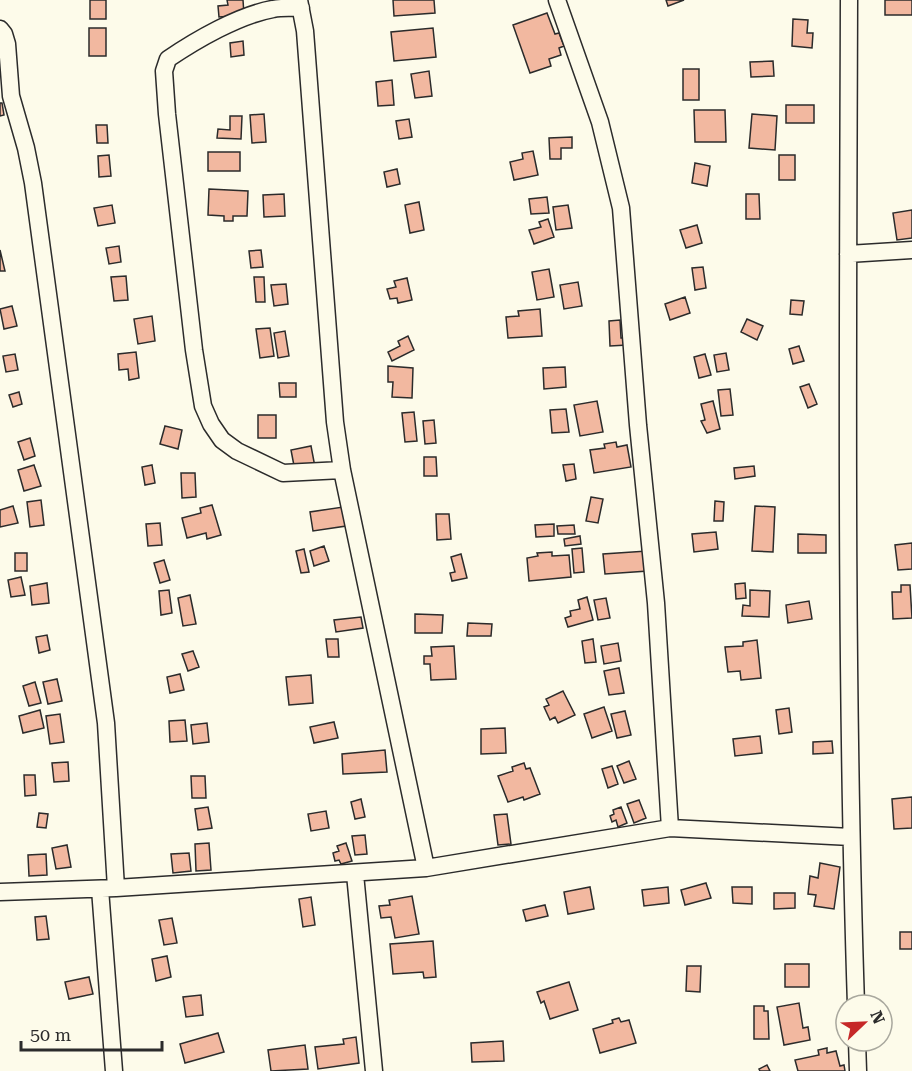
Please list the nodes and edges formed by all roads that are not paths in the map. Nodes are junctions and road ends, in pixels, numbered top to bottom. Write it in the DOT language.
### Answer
graph roads {
  1 [pos="556,0"];
  2 [pos="849,0"];
  3 [pos="300,4"];
  4 [pos="0,29"];
  5 [pos="912,250"];
  6 [pos="848,254"];
  7 [pos="342,470"];
  8 [pos="670,828"];
  9 [pos="851,837"];
  10 [pos="426,868"];
  11 [pos="355,874"];
  12 [pos="108,888"];
  13 [pos="0,892"];
  14 [pos="856,993"];
  15 [pos="858,1053"];
  16 [pos="114,1071"];
  17 [pos="374,1071"];
  18 [pos="858,1071"];
  1 -- 8 [label="street"];
  2 -- 6 [label="street"];
  3 -- 7 [label="street"];
  3 -- 7 [label="street"];
  4 -- 12 [label="street"];
  5 -- 6 [label="street"];
  6 -- 9 [label="street"];
  7 -- 10 [label="street"];
  8 -- 9 [label="street"];
  8 -- 10 [label="street"];
  9 -- 14 [label="street"];
  10 -- 11 [label="street"];
  11 -- 12 [label="street"];
  11 -- 17 [label="street"];
  12 -- 13 [label="street"];
  12 -- 16 [label="street"];
  15 -- 18 [label="street"];
}
